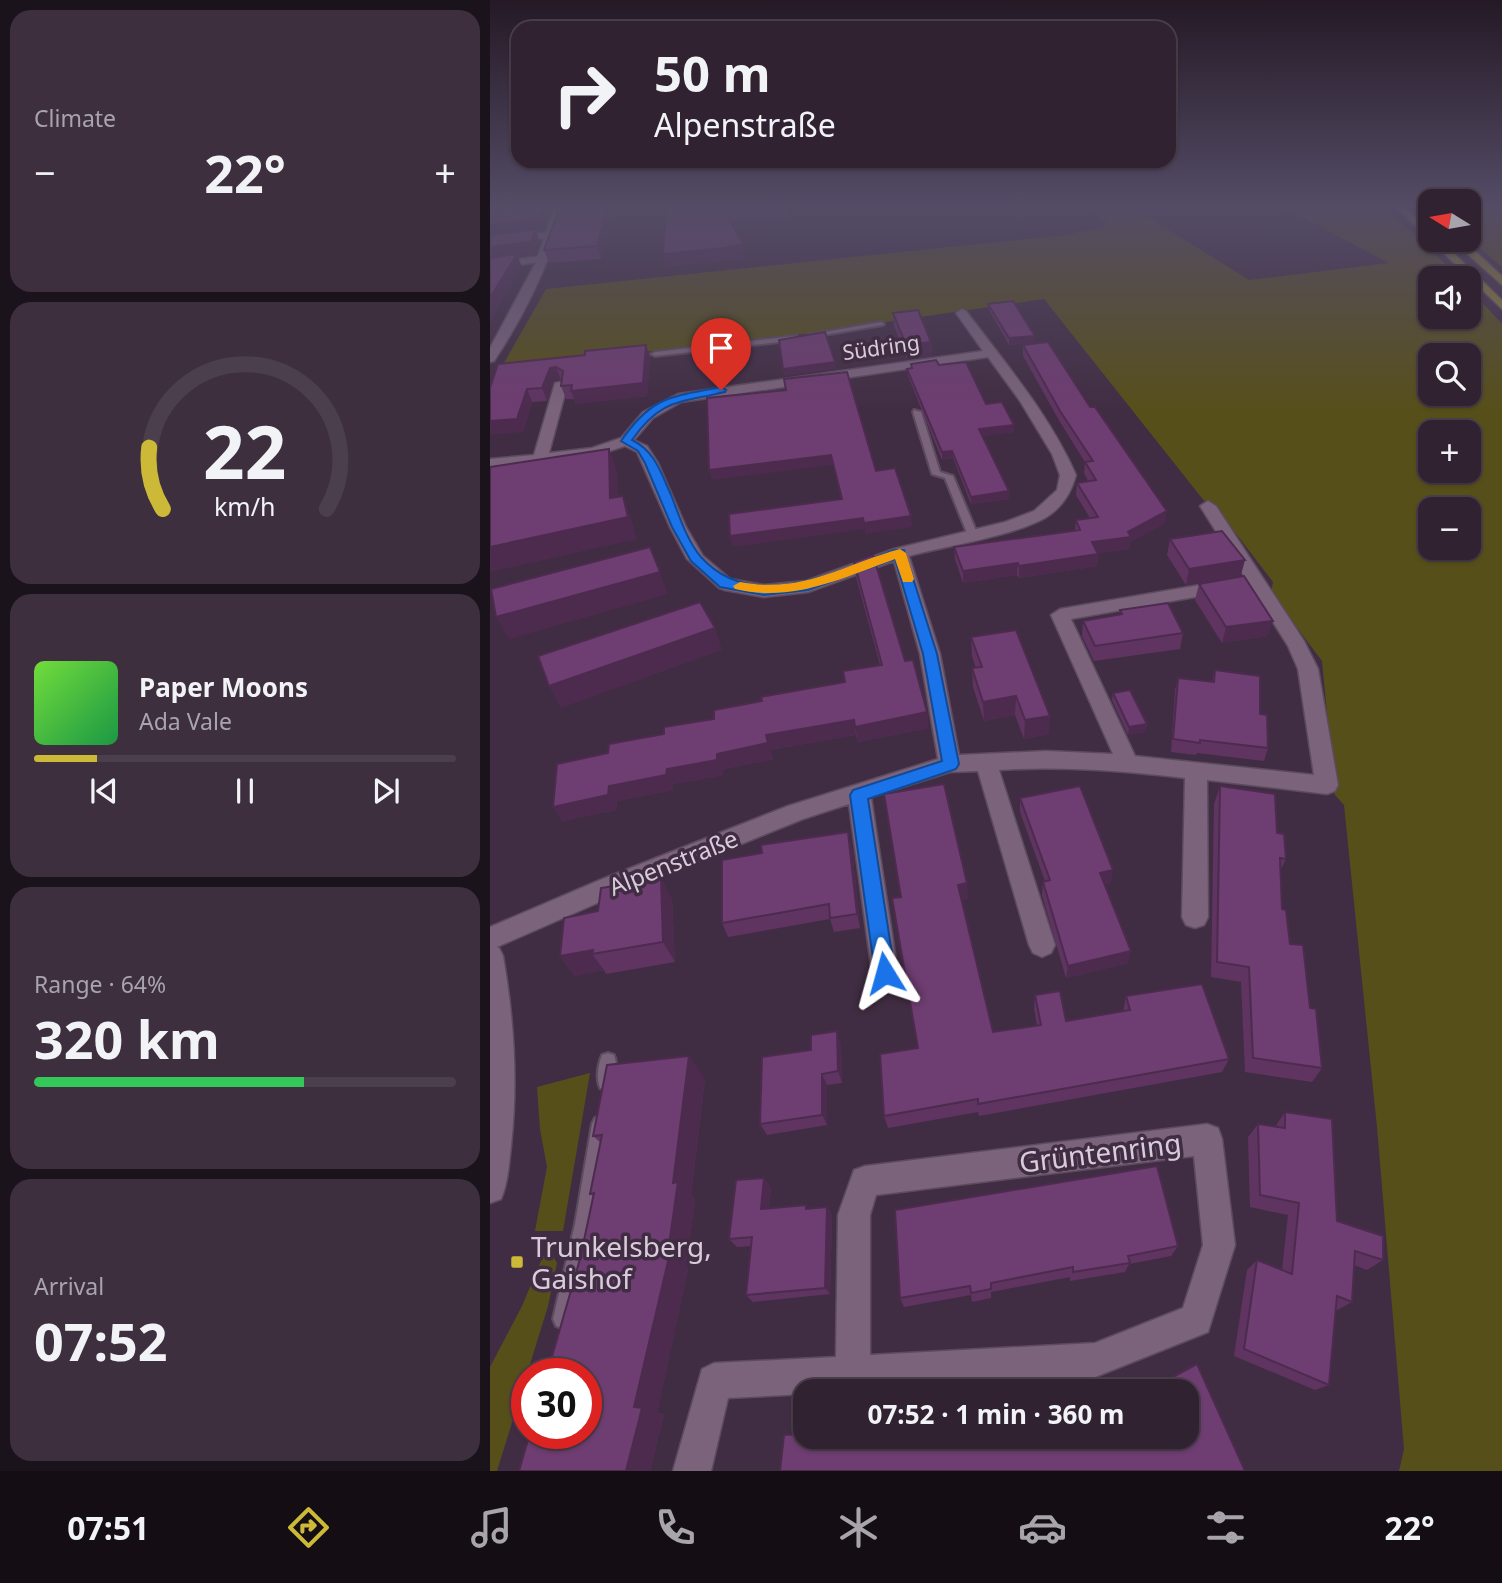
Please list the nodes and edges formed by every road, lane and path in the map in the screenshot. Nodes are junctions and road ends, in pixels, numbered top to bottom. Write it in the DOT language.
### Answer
graph roads {
  1 [pos="535,273"];
  2 [pos="1468,273"];
  3 [pos="1502,306"];
  4 [pos="962,313"];
  5 [pos="881,324"];
  6 [pos="993,353"];
  7 [pos="655,354"];
  8 [pos="490,358"];
  9 [pos="560,386"];
  10 [pos="917,412"];
  11 [pos="626,441"];
  12 [pos="540,458"];
  13 [pos="490,464"];
  14 [pos="1208,506"];
  15 [pos="972,533"];
  16 [pos="900,553"];
  17 [pos="1256,581"];
  18 [pos="986,763"];
  19 [pos="1128,763"];
  20 [pos="950,764"];
  21 [pos="1196,770"];
  22 [pos="859,795"];
  23 [pos="1195,917"];
  24 [pos="490,939"];
  25 [pos="1042,945"];
  26 [pos="490,956"];
  27 [pos="885,973"];
  28 [pos="608,1061"];
  29 [pos="490,1188"];
  30 [pos="558,1337"];
  31 [pos="853,1375"];
  32 [pos="692,1471"];
  1 -- 8 [label="street"];
  2 -- 3 [label="highway"];
  4 -- 6 [label="street"];
  5 -- 7 [label="lane, Südring"];
  6 -- 11 [label="street, Südring"];
  6 -- 15 [label="street"];
  9 -- 12 [label="street"];
  10 -- 15 [label="lane"];
  11 -- 12 [label="street"];
  11 -- 16 [label="street"];
  12 -- 13 [label="street"];
  14 -- 17 [label="street, Alpenstraße"];
  15 -- 16 [label="street"];
  16 -- 20 [label="street"];
  17 -- 19 [label="street"];
  17 -- 21 [label="street, Alpenstraße"];
  18 -- 19 [label="street, Alpenstraße"];
  18 -- 20 [label="street, Alpenstraße"];
  18 -- 25 [label="street"];
  19 -- 21 [label="street, Alpenstraße"];
  20 -- 22 [label="street, Alpenstraße"];
  21 -- 23 [label="street"];
  22 -- 24 [label="street, Alpenstraße"];
  22 -- 27 [label="street"];
  26 -- 29 [label="street"];
  28 -- 30 [label="lane"];
  31 -- 31 [label="street, Grüntenring"];
  31 -- 32 [label="street, Grüntenring"];
}
